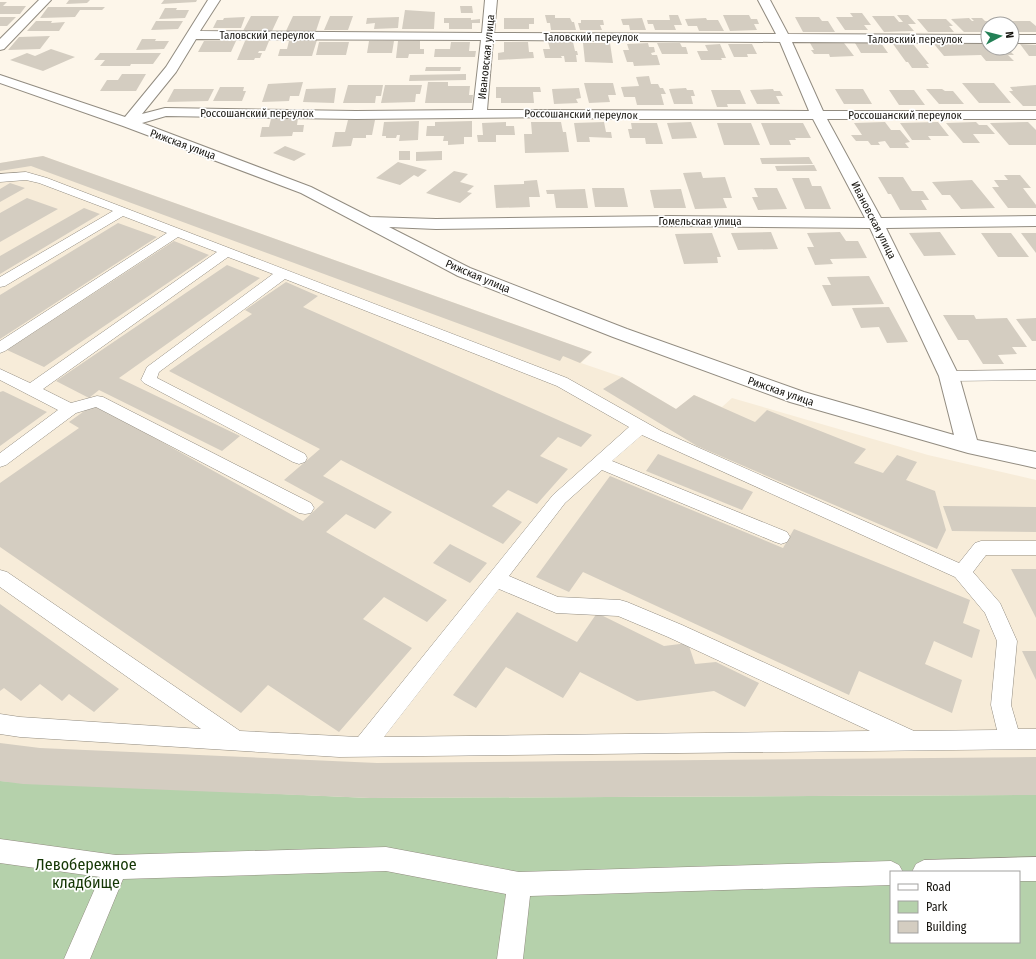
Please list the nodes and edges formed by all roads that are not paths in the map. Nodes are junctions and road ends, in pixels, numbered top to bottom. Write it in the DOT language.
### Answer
graph roads {
  1 [pos="45,0"];
  2 [pos="214,0"];
  3 [pos="491,0"];
  4 [pos="764,0"];
  5 [pos="193,34"];
  6 [pos="488,36"];
  7 [pos="784,38"];
  8 [pos="980,39"];
  9 [pos="1020,39"];
  10 [pos="1036,39"];
  11 [pos="0,46"];
  12 [pos="0,79"];
  13 [pos="480,114"];
  14 [pos="818,115"];
  15 [pos="1036,115"];
  16 [pos="128,123"];
  17 [pos="0,178"];
  18 [pos="122,211"];
  19 [pos="364,220"];
  20 [pos="1036,221"];
  21 [pos="876,223"];
  22 [pos="177,232"];
  23 [pos="227,251"];
  24 [pos="284,273"];
  25 [pos="0,283"];
  26 [pos="0,348"];
  27 [pos="0,374"];
  28 [pos="1036,375"];
  29 [pos="949,376"];
  30 [pos="32,389"];
  31 [pos="70,409"];
  32 [pos="640,427"];
  33 [pos="968,446"];
  34 [pos="299,458"];
  35 [pos="1036,460"];
  36 [pos="0,462"];
  37 [pos="600,463"];
  38 [pos="305,508"];
  39 [pos="781,537"];
  40 [pos="1036,548"];
  41 [pos="962,572"];
  42 [pos="0,577"];
  43 [pos="496,579"];
  44 [pos="0,724"];
  45 [pos="911,739"];
  46 [pos="1010,739"];
  47 [pos="1036,739"];
  48 [pos="235,740"];
  49 [pos="364,746"];
  50 [pos="0,851"];
  51 [pos="116,867"];
  52 [pos="1036,869"];
  53 [pos="961,871"];
  54 [pos="890,873"];
  55 [pos="519,884"];
  56 [pos="77,959"];
  57 [pos="510,959"];
  1 -- 11 [label="street"];
  2 -- 5 [label="street"];
  3 -- 6 [label="street, Ивановская улица"];
  4 -- 7 [label="street, Ивановская улица"];
  5 -- 6 [label="street, Таловский переулок"];
  5 -- 16 [label="street"];
  6 -- 7 [label="street, Таловский переулок"];
  6 -- 13 [label="street, Ивановская улица"];
  7 -- 8 [label="street, Таловский переулок"];
  7 -- 14 [label="street, Ивановская улица"];
  9 -- 10 [label="street"];
  12 -- 16 [label="street, Рижская улица"];
  13 -- 14 [label="street, Россошанский переулок"];
  13 -- 16 [label="street, Россошанский переулок"];
  14 -- 15 [label="street, Россошанский переулок"];
  14 -- 21 [label="street, Ивановская улица"];
  16 -- 19 [label="street, Рижская улица"];
  17 -- 18 [label="lane"];
  18 -- 22 [label="lane"];
  18 -- 25 [label="lane"];
  19 -- 21 [label="street, Гомельская улица"];
  19 -- 33 [label="street, Рижская улица"];
  20 -- 21 [label="street, Гомельская улица"];
  21 -- 29 [label="street, Ивановская улица"];
  22 -- 23 [label="lane"];
  22 -- 26 [label="lane"];
  23 -- 24 [label="lane"];
  23 -- 30 [label="lane"];
  24 -- 32 [label="lane"];
  24 -- 34 [label="lane"];
  27 -- 30 [label="lane"];
  28 -- 29 [label="lane"];
  29 -- 33 [label="street, Ивановская улица"];
  30 -- 31 [label="lane"];
  31 -- 36 [label="lane"];
  31 -- 38 [label="lane"];
  32 -- 37 [label="lane"];
  32 -- 41 [label="lane"];
  33 -- 35 [label="street, Рижская улица"];
  37 -- 39 [label="lane"];
  37 -- 43 [label="lane"];
  40 -- 41 [label="lane"];
  41 -- 46 [label="lane"];
  42 -- 48 [label="lane"];
  43 -- 45 [label="lane"];
  43 -- 49 [label="lane"];
  44 -- 48 [label="lane"];
  45 -- 46 [label="lane"];
  45 -- 49 [label="lane"];
  46 -- 47 [label="lane"];
  48 -- 49 [label="lane"];
  50 -- 51 [label="lane"];
  51 -- 55 [label="lane"];
  51 -- 56 [label="lane"];
  52 -- 53 [label="lane"];
  54 -- 55 [label="lane"];
  55 -- 57 [label="lane"];
}
